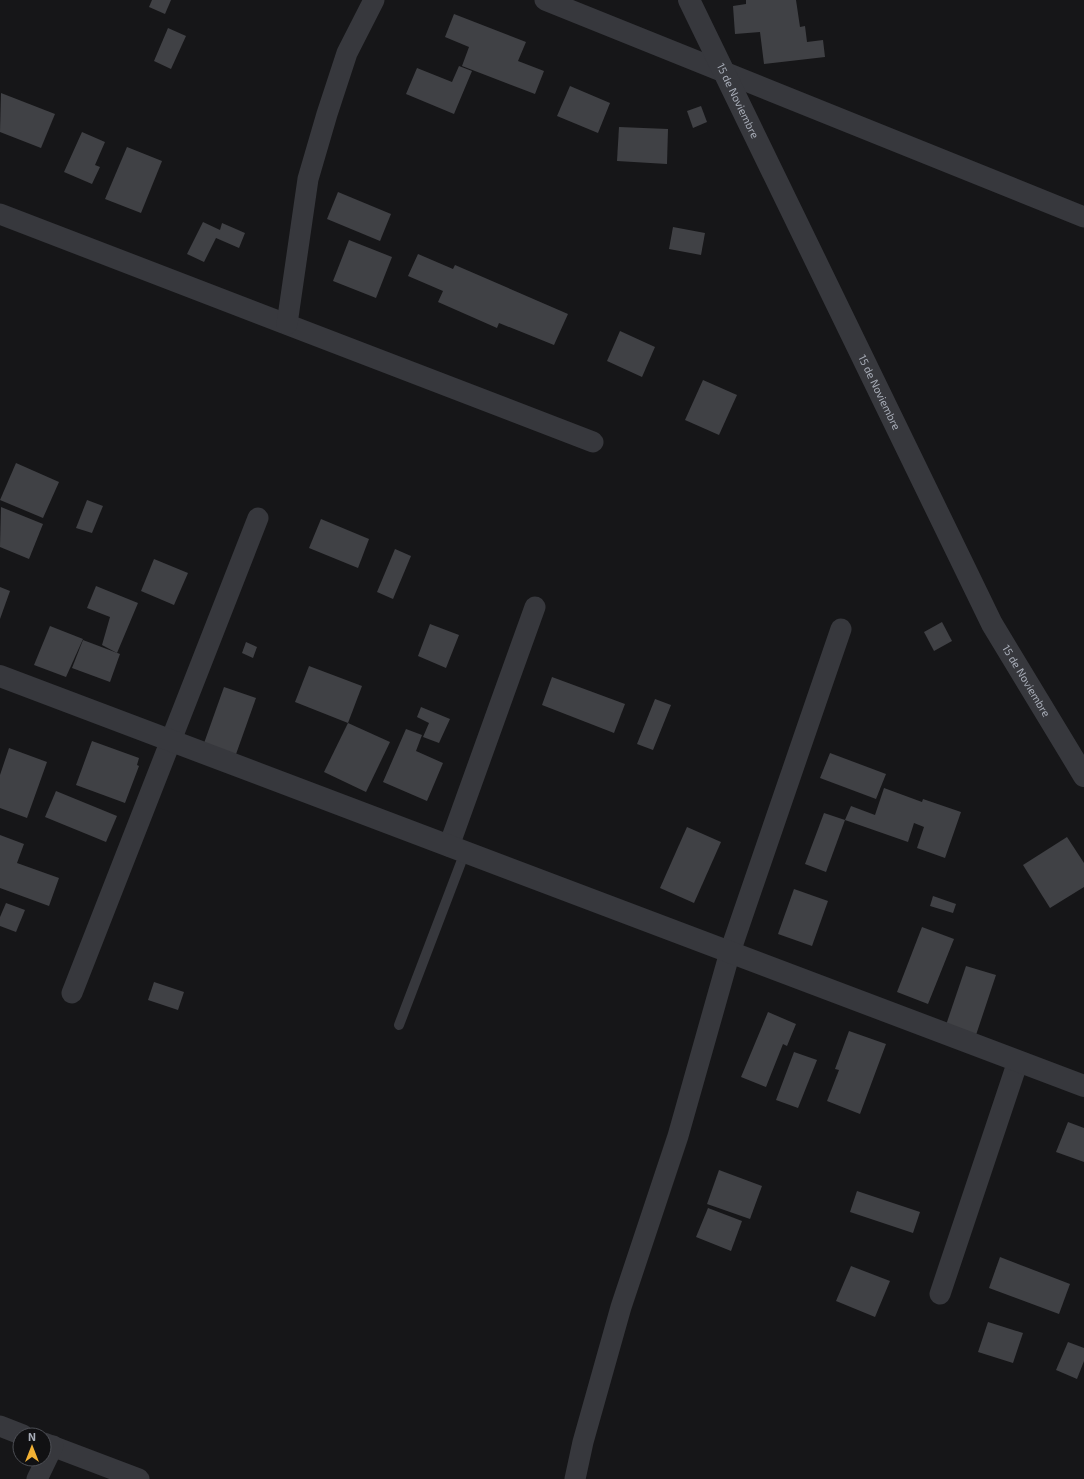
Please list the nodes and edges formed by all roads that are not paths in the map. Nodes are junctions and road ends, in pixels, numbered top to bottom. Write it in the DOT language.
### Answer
graph roads {
  1 [pos="374,0"];
  2 [pos="545,0"];
  3 [pos="689,0"];
  4 [pos="725,73"];
  5 [pos="0,214"];
  6 [pos="1084,217"];
  7 [pos="287,324"];
  8 [pos="593,442"];
  9 [pos="258,518"];
  10 [pos="535,608"];
  11 [pos="841,629"];
  12 [pos="0,676"];
  13 [pos="170,740"];
  14 [pos="1084,776"];
  15 [pos="457,849"];
  16 [pos="730,952"];
  17 [pos="72,993"];
  18 [pos="398,1025"];
  19 [pos="1018,1060"];
  20 [pos="1084,1086"];
  21 [pos="940,1294"];
  22 [pos="0,1426"];
  23 [pos="12,1431"];
  24 [pos="52,1446"];
  25 [pos="41,1467"];
  26 [pos="37,1479"];
  27 [pos="139,1479"];
  28 [pos="575,1479"];
  1 -- 7 [label="street"];
  2 -- 4 [label="street"];
  3 -- 4 [label="street, 15 de Noviembre"];
  4 -- 6 [label="street"];
  4 -- 14 [label="street, 15 de Noviembre"];
  5 -- 7 [label="street"];
  7 -- 8 [label="street"];
  9 -- 13 [label="street"];
  10 -- 15 [label="street"];
  11 -- 16 [label="street"];
  12 -- 13 [label="street"];
  13 -- 15 [label="street"];
  13 -- 17 [label="street"];
  15 -- 16 [label="street"];
  15 -- 18 [label="lane"];
  16 -- 19 [label="street"];
  16 -- 28 [label="street"];
  19 -- 20 [label="street"];
  19 -- 21 [label="street"];
  22 -- 23 [label="street"];
  24 -- 27 [label="street"];
  25 -- 26 [label="street"];
}
